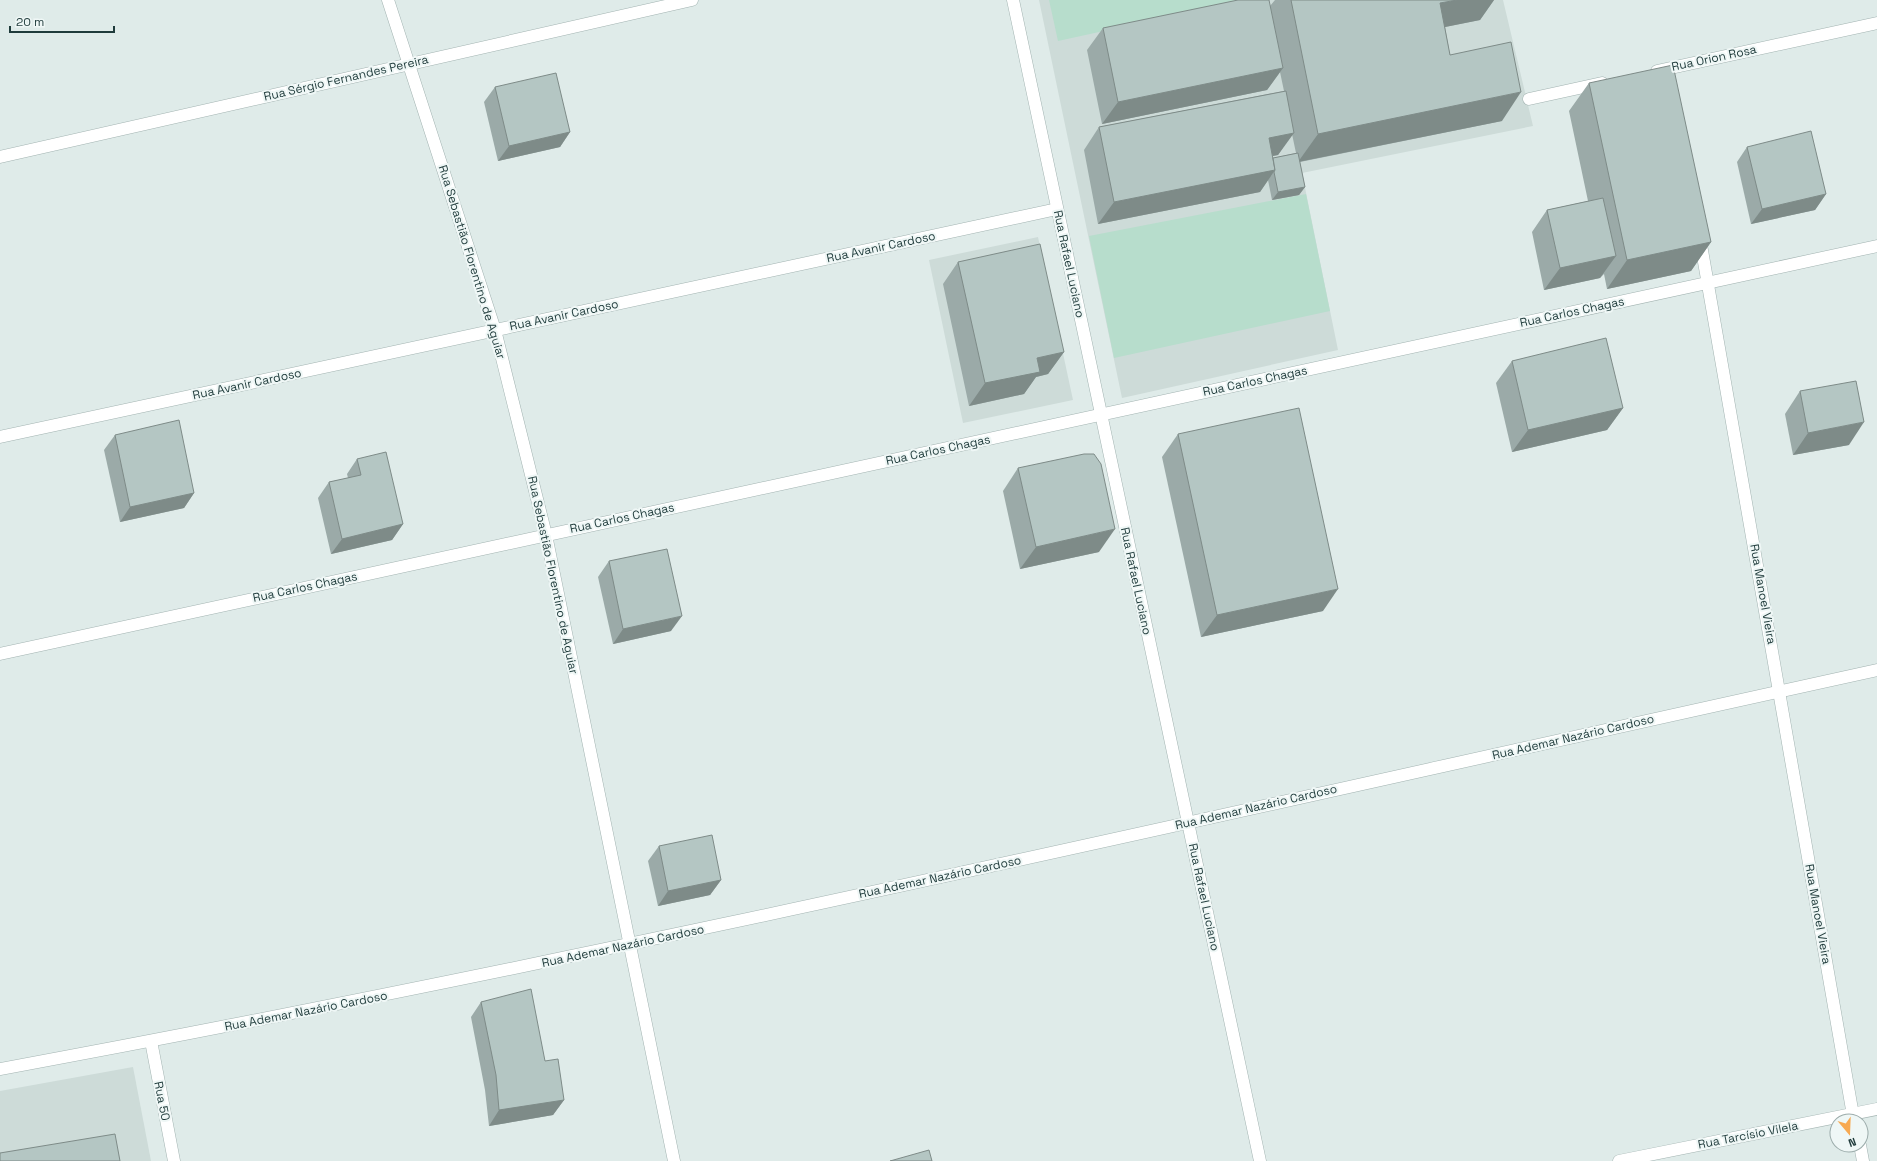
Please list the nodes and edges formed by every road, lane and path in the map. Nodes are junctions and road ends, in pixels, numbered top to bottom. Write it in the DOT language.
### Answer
graph roads {
  1 [pos="388,0"];
  2 [pos="692,0"];
  3 [pos="1013,0"];
  4 [pos="1877,23"];
  5 [pos="409,64"];
  6 [pos="1666,69"];
  7 [pos="1643,74"];
  8 [pos="1612,81"];
  9 [pos="1668,84"];
  10 [pos="1529,99"];
  11 [pos="0,157"];
  12 [pos="1057,209"];
  13 [pos="1698,229"];
  14 [pos="1877,246"];
  15 [pos="1708,282"];
  16 [pos="495,330"];
  17 [pos="1101,414"];
  18 [pos="0,437"];
  19 [pos="546,535"];
  20 [pos="0,654"];
  21 [pos="1877,670"];
  22 [pos="1780,691"];
  23 [pos="1188,822"];
  24 [pos="630,945"];
  25 [pos="150,1041"];
  26 [pos="0,1069"];
  27 [pos="1877,1109"];
  28 [pos="1853,1113"];
  29 [pos="1867,1113"];
  30 [pos="1829,1123"];
  31 [pos="174,1161"];
  32 [pos="674,1161"];
  33 [pos="1260,1161"];
  34 [pos="1619,1161"];
  1 -- 5 [label="street, Rua Sebastião Florentino de Aguiar"];
  2 -- 5 [label="street, Rua Sérgio Fernandes Pereira"];
  3 -- 12 [label="street, Rua Rafael Luciano"];
  4 -- 6 [label="street, Rua Orion Rosa"];
  5 -- 11 [label="street, Rua Sérgio Fernandes Pereira"];
  5 -- 16 [label="street, Rua Sebastião Florentino de Aguiar"];
  6 -- 7 [label="street, Rua Orion Rosa"];
  6 -- 9 [label="street"];
  8 -- 10 [label="street"];
  12 -- 16 [label="street, Rua Avanir Cardoso"];
  12 -- 17 [label="street, Rua Rafael Luciano"];
  13 -- 15 [label="street, Rua Manoel Vieira"];
  14 -- 15 [label="street, Rua Carlos Chagas"];
  15 -- 17 [label="street, Rua Carlos Chagas"];
  15 -- 22 [label="street, Rua Manoel Vieira"];
  16 -- 18 [label="street, Rua Avanir Cardoso"];
  16 -- 19 [label="street, Rua Sebastião Florentino de Aguiar"];
  17 -- 19 [label="street, Rua Carlos Chagas"];
  17 -- 23 [label="street, Rua Rafael Luciano"];
  19 -- 20 [label="street, Rua Carlos Chagas"];
  19 -- 24 [label="street, Rua Sebastião Florentino de Aguiar"];
  21 -- 22 [label="street, Rua Ademar Nazário Cardoso"];
  22 -- 23 [label="street, Rua Ademar Nazário Cardoso"];
  22 -- 28 [label="street, Rua Manoel Vieira"];
  23 -- 24 [label="street, Rua Ademar Nazário Cardoso"];
  23 -- 33 [label="street, Rua Rafael Luciano"];
  24 -- 25 [label="street, Rua Ademar Nazário Cardoso"];
  24 -- 32 [label="street, Rua Sebastião Florentino de Aguiar"];
  25 -- 26 [label="street, Rua Ademar Nazário Cardoso"];
  25 -- 31 [label="street, Rua 50"];
  27 -- 29 [label="street, Rua Tarcísio Vilela"];
  30 -- 34 [label="street, Rua Tarcísio Vilela"];
}
